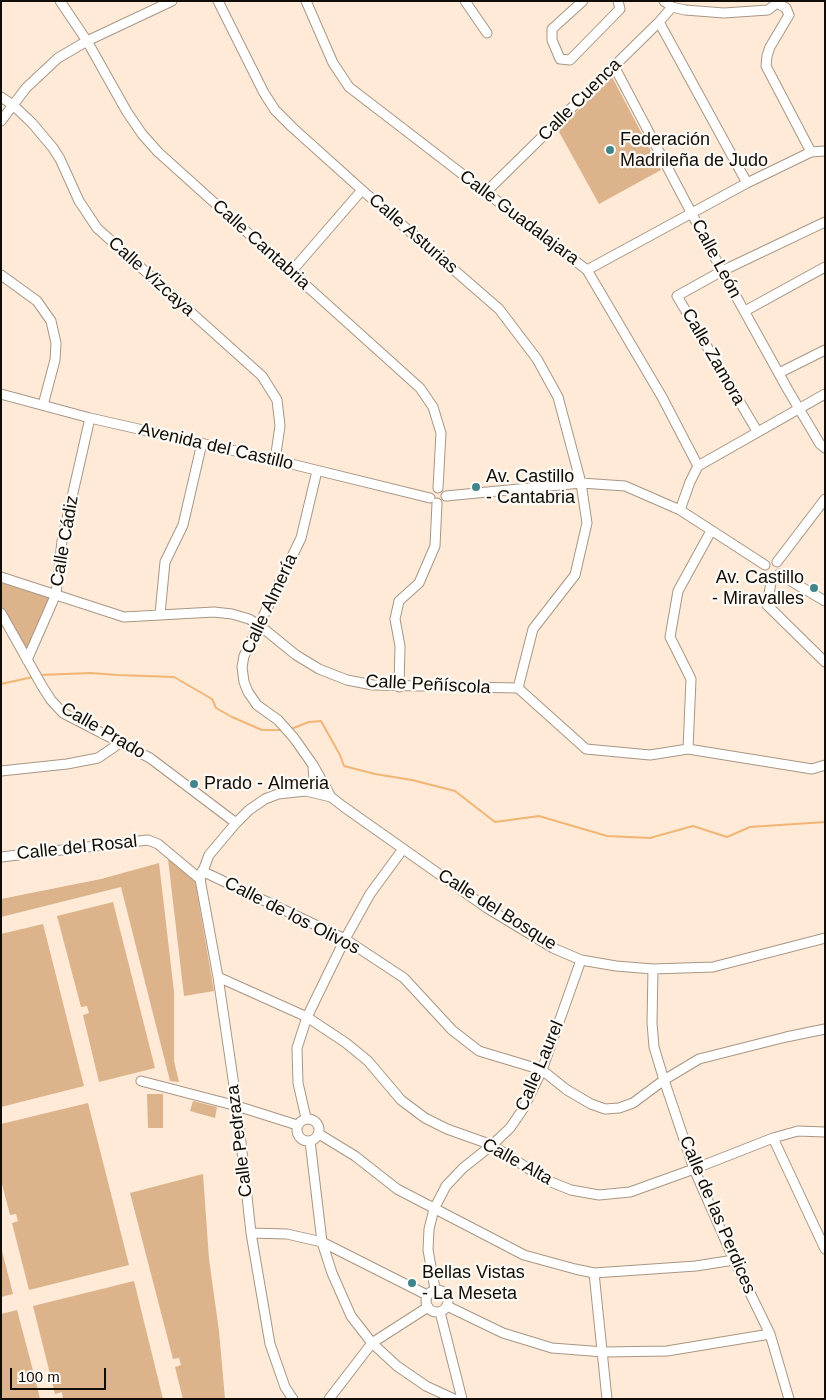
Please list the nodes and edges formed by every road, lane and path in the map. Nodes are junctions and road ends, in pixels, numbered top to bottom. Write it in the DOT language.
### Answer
graph roads {
  1 [pos="60,1"];
  2 [pos="172,1"];
  3 [pos="218,1"];
  4 [pos="306,1"];
  5 [pos="465,1"];
  6 [pos="583,1"];
  7 [pos="618,1"];
  8 [pos="664,1"];
  9 [pos="777,2"];
  10 [pos="672,8"];
  11 [pos="659,22"];
  12 [pos="487,33"];
  13 [pos="87,41"];
  14 [pos="614,66"];
  15 [pos="1,97"];
  16 [pos="13,105"];
  17 [pos="1,121"];
  18 [pos="825,151"];
  19 [pos="811,152"];
  20 [pos="747,183"];
  21 [pos="362,190"];
  22 [pos="486,192"];
  23 [pos="692,213"];
  24 [pos="825,222"];
  25 [pos="825,267"];
  26 [pos="587,270"];
  27 [pos="722,271"];
  28 [pos="291,272"];
  29 [pos="1,275"];
  30 [pos="744,312"];
  31 [pos="825,350"];
  32 [pos="779,374"];
  33 [pos="1,394"];
  34 [pos="825,394"];
  35 [pos="43,405"];
  36 [pos="799,408"];
  37 [pos="90,418"];
  38 [pos="757,431"];
  39 [pos="202,443"];
  40 [pos="825,448"];
  41 [pos="274,460"];
  42 [pos="698,466"];
  43 [pos="317,471"];
  44 [pos="581,483"];
  45 [pos="438,488"];
  46 [pos="446,496"];
  47 [pos="825,499"];
  48 [pos="434,500"];
  49 [pos="680,510"];
  50 [pos="711,531"];
  51 [pos="777,562"];
  52 [pos="766,565"];
  53 [pos="775,575"];
  54 [pos="1,576"];
  55 [pos="56,594"];
  56 [pos="825,601"];
  57 [pos="1,613"];
  58 [pos="160,614"];
  59 [pos="260,625"];
  60 [pos="27,660"];
  61 [pos="825,662"];
  62 [pos="399,686"];
  63 [pos="518,688"];
  64 [pos="120,743"];
  65 [pos="688,749"];
  66 [pos="825,765"];
  67 [pos="1,770"];
  68 [pos="316,787"];
  69 [pos="236,822"];
  70 [pos="403,849"];
  71 [pos="1,857"];
  72 [pos="201,875"];
  73 [pos="825,938"];
  74 [pos="345,939"];
  75 [pos="581,960"];
  76 [pos="653,969"];
  77 [pos="218,977"];
  78 [pos="307,1017"];
  79 [pos="825,1029"];
  80 [pos="542,1070"];
  81 [pos="664,1080"];
  82 [pos="141,1081"];
  83 [pos="237,1106"];
  84 [pos="306,1118"];
  85 [pos="298,1125"];
  86 [pos="825,1132"];
  87 [pos="319,1134"];
  88 [pos="773,1138"];
  89 [pos="310,1141"];
  90 [pos="492,1145"];
  91 [pos="694,1170"];
  92 [pos="434,1209"];
  93 [pos="250,1233"];
  94 [pos="322,1242"];
  95 [pos="825,1249"];
  96 [pos="734,1260"];
  97 [pos="594,1273"];
  98 [pos="435,1289"];
  99 [pos="427,1295"];
  100 [pos="428,1307"];
  101 [pos="444,1309"];
  102 [pos="770,1334"];
  103 [pos="372,1343"];
  104 [pos="604,1352"];
  105 [pos="293,1399"];
  106 [pos="329,1399"];
  107 [pos="454,1399"];
  108 [pos="462,1399"];
  109 [pos="607,1399"];
  110 [pos="789,1399"];
  1 -- 13 [label="street, Calle Cantabria"];
  2 -- 13 [label="street"];
  3 -- 21 [label="street, Calle Asturias"];
  4 -- 22 [label="street, Calle Guadalajara"];
  5 -- 12 [label="street"];
  6 -- 7 [label="street"];
  8 -- 10 [label="street"];
  9 -- 10 [label="street"];
  9 -- 19 [label="street"];
  10 -- 11 [label="street, Calle Cuenca"];
  11 -- 14 [label="street, Calle Cuenca"];
  11 -- 20 [label="street"];
  13 -- 16 [label="street"];
  13 -- 28 [label="street, Calle Cantabria"];
  14 -- 22 [label="street, Calle Cuenca"];
  14 -- 23 [label="street, Calle León"];
  15 -- 16 [label="street, Calle Vizcaya"];
  16 -- 17 [label="street"];
  16 -- 41 [label="street, Calle Vizcaya"];
  18 -- 19 [label="street"];
  19 -- 20 [label="street"];
  20 -- 23 [label="street"];
  21 -- 28 [label="street"];
  21 -- 44 [label="street, Calle Asturias"];
  22 -- 26 [label="street, Calle Guadalajara"];
  23 -- 26 [label="street"];
  23 -- 27 [label="street, Calle León"];
  24 -- 27 [label="street, Calle Zamora"];
  25 -- 30 [label="street"];
  26 -- 42 [label="street, Calle Guadalajara"];
  27 -- 30 [label="street, Calle León"];
  27 -- 38 [label="street, Calle Zamora"];
  28 -- 45 [label="street, Calle Cantabria"];
  29 -- 35 [label="street"];
  30 -- 32 [label="street, Calle León"];
  31 -- 32 [label="street"];
  32 -- 36 [label="street, Calle León"];
  33 -- 35 [label="street, Avenida del Castillo"];
  34 -- 36 [label="street"];
  35 -- 37 [label="street, Avenida del Castillo"];
  36 -- 38 [label="street"];
  36 -- 40 [label="street, Calle León"];
  37 -- 39 [label="street, Avenida del Castillo"];
  37 -- 55 [label="street, Calle Cádiz"];
  38 -- 42 [label="street"];
  39 -- 41 [label="street, Avenida del Castillo"];
  39 -- 58 [label="street"];
  41 -- 43 [label="street, Avenida del Castillo"];
  42 -- 49 [label="street"];
  43 -- 48 [label="street, Avenida del Castillo"];
  43 -- 59 [label="street, Calle Almería"];
  44 -- 46 [label="street"];
  44 -- 49 [label="street"];
  44 -- 63 [label="street, Calle Asturias"];
  45 -- 46 [label="street"];
  45 -- 48 [label="street"];
  46 -- 48 [label="street"];
  47 -- 51 [label="street"];
  48 -- 62 [label="street"];
  49 -- 50 [label="street"];
  50 -- 52 [label="street"];
  50 -- 65 [label="street"];
  51 -- 52 [label="street"];
  51 -- 53 [label="street"];
  52 -- 53 [label="street"];
  53 -- 56 [label="street"];
  53 -- 61 [label="street"];
  54 -- 55 [label="street, Calle Peñíscola"];
  55 -- 58 [label="street, Calle Peñíscola"];
  55 -- 60 [label="street, Calle Cádiz"];
  57 -- 60 [label="street, Calle Prado"];
  58 -- 59 [label="street, Calle Peñíscola"];
  59 -- 62 [label="street, Calle Peñíscola"];
  59 -- 68 [label="street, Calle Almería"];
  60 -- 64 [label="street, Calle Prado"];
  62 -- 63 [label="street, Calle Peñíscola"];
  63 -- 65 [label="street"];
  64 -- 67 [label="street"];
  64 -- 69 [label="street, Calle Prado"];
  65 -- 66 [label="street"];
  68 -- 69 [label="street"];
  68 -- 70 [label="street, Calle del Bosque"];
  69 -- 72 [label="street"];
  70 -- 74 [label="street"];
  70 -- 75 [label="street, Calle del Bosque"];
  71 -- 72 [label="street, Calle del Rosal"];
  72 -- 74 [label="street, Calle de los Olivos"];
  72 -- 77 [label="street, Calle Pedraza"];
  73 -- 76 [label="street, Calle del Bosque"];
  74 -- 78 [label="street"];
  74 -- 80 [label="street, Calle de los Olivos"];
  75 -- 76 [label="street, Calle del Bosque"];
  75 -- 80 [label="street, Calle Laurel"];
  76 -- 81 [label="street, Calle de las Perdices"];
  77 -- 78 [label="street, Calle Alta"];
  77 -- 83 [label="street, Calle Pedraza"];
  78 -- 84 [label="street"];
  78 -- 90 [label="street, Calle Alta"];
  79 -- 81 [label="street, Calle de los Olivos"];
  80 -- 81 [label="street, Calle de los Olivos"];
  80 -- 90 [label="street, Calle Laurel"];
  81 -- 91 [label="street, Calle de las Perdices"];
  82 -- 83 [label="street"];
  83 -- 85 [label="street"];
  83 -- 93 [label="street, Calle Pedraza"];
  84 -- 85 [label="street"];
  84 -- 87 [label="street"];
  85 -- 89 [label="street"];
  86 -- 88 [label="street, Calle Alta"];
  87 -- 89 [label="street"];
  87 -- 92 [label="street"];
  88 -- 91 [label="street, Calle Alta"];
  88 -- 95 [label="street"];
  89 -- 94 [label="street"];
  90 -- 91 [label="street, Calle Alta"];
  90 -- 92 [label="street, Calle Laurel"];
  91 -- 96 [label="street, Calle de las Perdices"];
  92 -- 97 [label="street"];
  92 -- 98 [label="street, Calle Laurel"];
  93 -- 94 [label="street"];
  93 -- 105 [label="street, Calle Pedraza"];
  94 -- 99 [label="street"];
  94 -- 103 [label="street"];
  96 -- 97 [label="street"];
  96 -- 102 [label="street, Calle de las Perdices"];
  97 -- 104 [label="street"];
  98 -- 99 [label="street"];
  98 -- 101 [label="street"];
  99 -- 100 [label="street"];
  100 -- 101 [label="street"];
  100 -- 103 [label="street"];
  101 -- 104 [label="street"];
  101 -- 108 [label="street"];
  102 -- 104 [label="street"];
  102 -- 110 [label="street, Calle de las Perdices"];
  103 -- 106 [label="street"];
  103 -- 107 [label="street"];
  104 -- 109 [label="street"];
}
